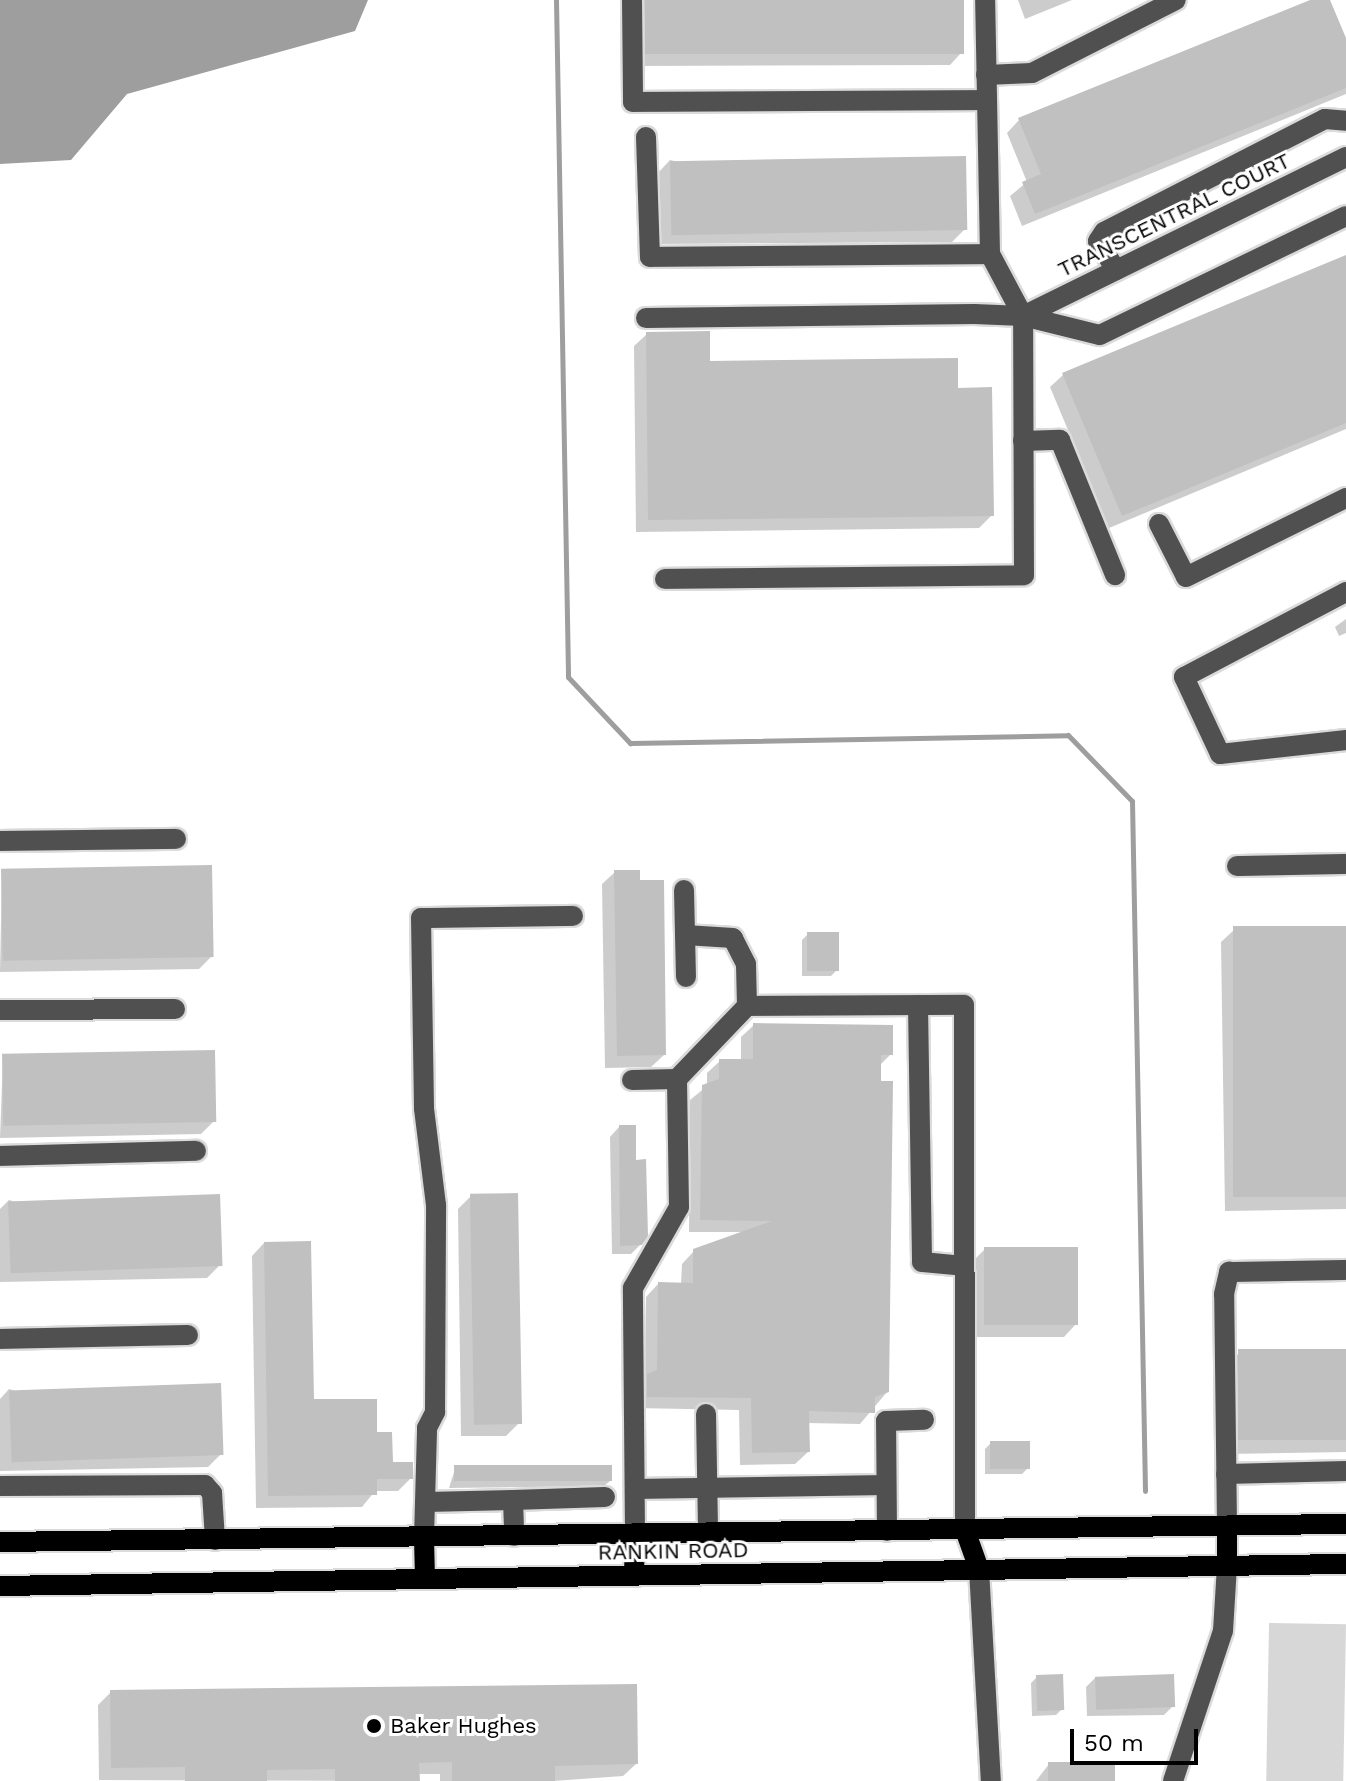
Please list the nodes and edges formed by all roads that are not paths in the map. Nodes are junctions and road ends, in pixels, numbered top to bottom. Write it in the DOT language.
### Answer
graph roads {
  1 [pos="632,0"];
  2 [pos="985,0"];
  3 [pos="1176,0"];
  4 [pos="986,75"];
  5 [pos="986,100"];
  6 [pos="1346,121"];
  7 [pos="646,137"];
  8 [pos="1345,161"];
  9 [pos="1346,216"];
  10 [pos="990,254"];
  11 [pos="1116,270"];
  12 [pos="1023,316"];
  13 [pos="646,318"];
  14 [pos="1023,441"];
  15 [pos="1346,498"];
  16 [pos="1159,524"];
  17 [pos="1115,575"];
  18 [pos="665,579"];
  19 [pos="1346,592"];
  20 [pos="1346,740"];
  21 [pos="176,839"];
  22 [pos="0,841"];
  23 [pos="1346,864"];
  24 [pos="1237,866"];
  25 [pos="684,890"];
  26 [pos="573,916"];
  27 [pos="685,935"];
  28 [pos="686,977"];
  29 [pos="918,1005"];
  30 [pos="747,1006"];
  31 [pos="175,1009"];
  32 [pos="0,1010"];
  33 [pos="677,1079"];
  34 [pos="632,1080"];
  35 [pos="196,1151"];
  36 [pos="0,1156"];
  37 [pos="964,1266"];
  38 [pos="1346,1270"];
  39 [pos="188,1335"];
  40 [pos="0,1339"];
  41 [pos="706,1414"];
  42 [pos="924,1420"];
  43 [pos="1346,1471"];
  44 [pos="1226,1474"];
  45 [pos="886,1485"];
  46 [pos="0,1486"];
  47 [pos="707,1488"];
  48 [pos="635,1489"];
  49 [pos="605,1497"];
  50 [pos="513,1500"];
  51 [pos="426,1502"];
  52 [pos="1346,1524"];
  53 [pos="1227,1526"];
  54 [pos="965,1530"];
  55 [pos="887,1531"];
  56 [pos="708,1532"];
  57 [pos="635,1533"];
  58 [pos="514,1536"];
  59 [pos="424,1538"];
  60 [pos="215,1540"];
  61 [pos="0,1542"];
  62 [pos="1346,1564"];
  63 [pos="1227,1566"];
  64 [pos="979,1569"];
  65 [pos="634,1576"];
  66 [pos="425,1579"];
  67 [pos="0,1586"];
  68 [pos="991,1781"];
  69 [pos="1173,1781"];
  1 -- 5 [label="street"];
  2 -- 4 [label="street"];
  3 -- 4 [label="street"];
  4 -- 5 [label="street"];
  5 -- 10 [label="street"];
  6 -- 11 [label="street"];
  7 -- 10 [label="street"];
  8 -- 11 [label="street, TRANSCENTRAL COURT"];
  9 -- 12 [label="street"];
  10 -- 12 [label="street"];
  11 -- 12 [label="street, TRANSCENTRAL COURT"];
  12 -- 13 [label="street"];
  12 -- 14 [label="street"];
  14 -- 17 [label="street"];
  14 -- 18 [label="street"];
  15 -- 16 [label="street"];
  19 -- 20 [label="street"];
  21 -- 22 [label="street"];
  23 -- 24 [label="street"];
  25 -- 27 [label="street"];
  26 -- 51 [label="street"];
  27 -- 28 [label="street"];
  27 -- 30 [label="street"];
  29 -- 30 [label="street"];
  29 -- 37 [label="street"];
  29 -- 37 [label="street"];
  30 -- 33 [label="street"];
  31 -- 32 [label="street"];
  33 -- 34 [label="street"];
  33 -- 48 [label="street"];
  35 -- 36 [label="street"];
  37 -- 54 [label="street"];
  38 -- 44 [label="street"];
  39 -- 40 [label="street"];
  41 -- 47 [label="street"];
  42 -- 45 [label="street"];
  43 -- 44 [label="street"];
  44 -- 53 [label="street"];
  45 -- 47 [label="street"];
  45 -- 55 [label="street"];
  46 -- 60 [label="street"];
  47 -- 48 [label="street"];
  47 -- 56 [label="street"];
  48 -- 57 [label="street"];
  49 -- 50 [label="street"];
  50 -- 51 [label="street"];
  50 -- 58 [label="street"];
  51 -- 59 [label="street"];
  52 -- 53 [label="main road, RANKIN ROAD"];
  53 -- 54 [label="main road, RANKIN ROAD"];
  53 -- 63 [label="main road"];
  54 -- 55 [label="main road, RANKIN ROAD"];
  54 -- 64 [label="main road"];
  55 -- 56 [label="main road, RANKIN ROAD"];
  56 -- 57 [label="main road, RANKIN ROAD"];
  57 -- 58 [label="main road, RANKIN ROAD"];
  57 -- 65 [label="main road"];
  58 -- 59 [label="main road, RANKIN ROAD"];
  59 -- 60 [label="main road, RANKIN ROAD"];
  59 -- 66 [label="main road"];
  60 -- 61 [label="main road, RANKIN ROAD"];
  62 -- 63 [label="main road, RANKIN ROAD"];
  63 -- 64 [label="main road, RANKIN ROAD"];
  63 -- 69 [label="street"];
  64 -- 65 [label="main road, RANKIN ROAD"];
  64 -- 68 [label="street"];
  65 -- 66 [label="main road, RANKIN ROAD"];
  66 -- 67 [label="main road, RANKIN ROAD"];
}
